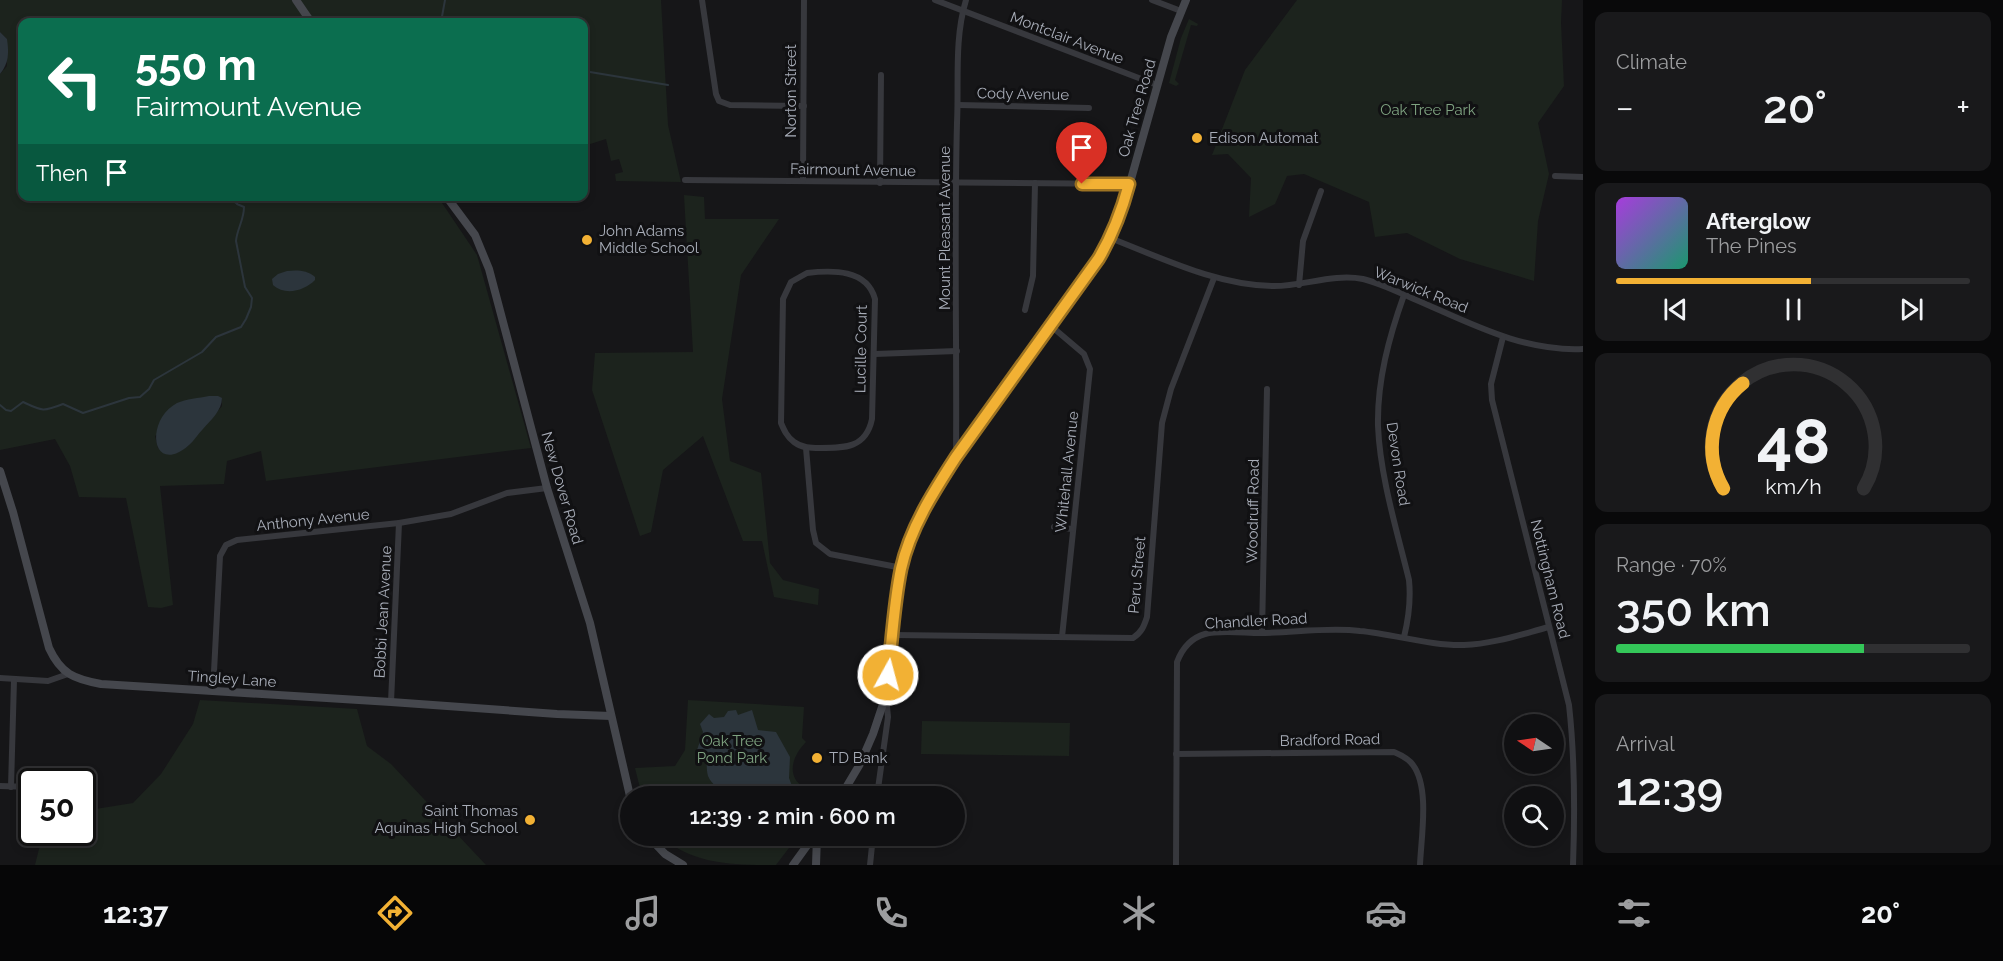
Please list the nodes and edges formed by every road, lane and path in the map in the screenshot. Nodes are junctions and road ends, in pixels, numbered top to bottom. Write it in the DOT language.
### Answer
graph roads {
  1 [pos="296,0"];
  2 [pos="702,0"];
  3 [pos="804,0"];
  4 [pos="935,0"];
  5 [pos="966,0"];
  6 [pos="1152,0"];
  7 [pos="1186,0"];
  8 [pos="962,10"];
  9 [pos="1181,11"];
  10 [pos="308,18"];
  11 [pos="881,75"];
  12 [pos="1157,85"];
  13 [pos="804,105"];
  14 [pos="958,105"];
  15 [pos="1089,108"];
  16 [pos="1555,176"];
  17 [pos="1583,177"];
  18 [pos="685,180"];
  19 [pos="803,181"];
  20 [pos="880,183"];
  21 [pos="956,183"];
  22 [pos="1035,183"];
  23 [pos="1129,184"];
  24 [pos="1321,191"];
  25 [pos="450,201"];
  26 [pos="1110,238"];
  27 [pos="1214,278"];
  28 [pos="1299,285"];
  29 [pos="1404,295"];
  30 [pos="1025,310"];
  31 [pos="1051,326"];
  32 [pos="1503,337"];
  33 [pos="1583,349"];
  34 [pos="957,351"];
  35 [pos="874,354"];
  36 [pos="1268,389"];
  37 [pos="806,448"];
  38 [pos="956,457"];
  39 [pos="0,471"];
  40 [pos="547,488"];
  41 [pos="399,524"];
  42 [pos="1054,527"];
  43 [pos="1072,529"];
  44 [pos="902,568"];
  45 [pos="1549,627"];
  46 [pos="1262,633"];
  47 [pos="893,635"];
  48 [pos="1062,637"];
  49 [pos="1404,637"];
  50 [pos="68,674"];
  51 [pos="0,678"];
  52 [pos="14,680"];
  53 [pos="213,691"];
  54 [pos="886,691"];
  55 [pos="391,702"];
  56 [pos="612,716"];
  57 [pos="1176,754"];
  58 [pos="0,786"];
  59 [pos="628,786"];
  60 [pos="847,786"];
  61 [pos="878,786"];
  62 [pos="11,787"];
  63 [pos="18,787"];
  64 [pos="657,846"];
  65 [pos="807,846"];
  66 [pos="815,846"];
  67 [pos="872,846"];
  68 [pos="683,865"];
  69 [pos="793,865"];
  70 [pos="816,865"];
  71 [pos="870,865"];
  72 [pos="1176,865"];
  73 [pos="1420,865"];
  74 [pos="1573,865"];
  1 -- 10 [label="street"];
  2 -- 13 [label="street"];
  3 -- 13 [label="street, Norton Street"];
  4 -- 8 [label="street, Montclair Avenue"];
  5 -- 8 [label="street, Mount Pleasant Avenue"];
  6 -- 9 [label="street"];
  7 -- 9 [label="street, Oak Tree Road"];
  8 -- 12 [label="street, Montclair Avenue"];
  8 -- 14 [label="street, Mount Pleasant Avenue"];
  9 -- 12 [label="street, Oak Tree Road"];
  11 -- 20 [label="street"];
  12 -- 23 [label="street, Oak Tree Road"];
  13 -- 19 [label="street, Norton Street"];
  14 -- 15 [label="street, Cody Avenue"];
  14 -- 21 [label="street, Mount Pleasant Avenue"];
  16 -- 17 [label="street"];
  18 -- 19 [label="street, Fairmount Avenue"];
  19 -- 20 [label="street, Fairmount Avenue"];
  20 -- 21 [label="street, Fairmount Avenue"];
  21 -- 22 [label="street, Fairmount Avenue"];
  21 -- 34 [label="street, Mount Pleasant Avenue"];
  22 -- 23 [label="street, Fairmount Avenue"];
  22 -- 30 [label="street"];
  23 -- 26 [label="street, Oak Tree Road"];
  24 -- 28 [label="street"];
  25 -- 40 [label="street, New Dover Road"];
  26 -- 27 [label="street, Warwick Road"];
  26 -- 31 [label="street, Oak Tree Road"];
  27 -- 28 [label="street, Warwick Road"];
  27 -- 48 [label="street, Peru Street"];
  28 -- 29 [label="street, Warwick Road"];
  29 -- 32 [label="street, Warwick Road"];
  29 -- 49 [label="street, Devon Road"];
  31 -- 38 [label="street, Oak Tree Road"];
  31 -- 43 [label="street, Whitehall Avenue"];
  32 -- 33 [label="street, Warwick Road"];
  32 -- 45 [label="street, Nottingham Road"];
  34 -- 35 [label="street"];
  34 -- 38 [label="street, Mount Pleasant Avenue"];
  35 -- 37 [label="street, Lucille Court"];
  35 -- 37 [label="street, Lucille Court"];
  36 -- 46 [label="street, Woodruff Road"];
  37 -- 44 [label="street"];
  38 -- 44 [label="street, Oak Tree Road"];
  39 -- 50 [label="street"];
  40 -- 41 [label="street, Anthony Avenue"];
  40 -- 56 [label="street, New Dover Road"];
  41 -- 53 [label="street, Anthony Avenue"];
  41 -- 55 [label="street, Bobbi Jean Avenue"];
  42 -- 43 [label="street"];
  43 -- 48 [label="street, Whitehall Avenue"];
  44 -- 47 [label="street, Oak Tree Road"];
  45 -- 49 [label="street, Chandler Road"];
  45 -- 74 [label="street, Nottingham Road"];
  46 -- 49 [label="street, Chandler Road"];
  46 -- 57 [label="street, Chandler Road"];
  47 -- 48 [label="street, Peru Street"];
  47 -- 54 [label="street, Oak Tree Road"];
  50 -- 52 [label="street"];
  50 -- 53 [label="street, Tingley Lane"];
  51 -- 52 [label="street"];
  52 -- 62 [label="street"];
  53 -- 55 [label="street, Tingley Lane"];
  54 -- 60 [label="street, Oak Tree Road"];
  54 -- 61 [label="street"];
  55 -- 56 [label="street, Tingley Lane"];
  56 -- 59 [label="street, New Dover Road"];
  57 -- 72 [label="street, Chandler Road"];
  57 -- 73 [label="street, Bradford Road"];
  58 -- 62 [label="street"];
  62 -- 63 [label="street"];
  64 -- 68 [label="street"];
  65 -- 69 [label="street"];
  66 -- 70 [label="street"];
  67 -- 71 [label="street"];
}
